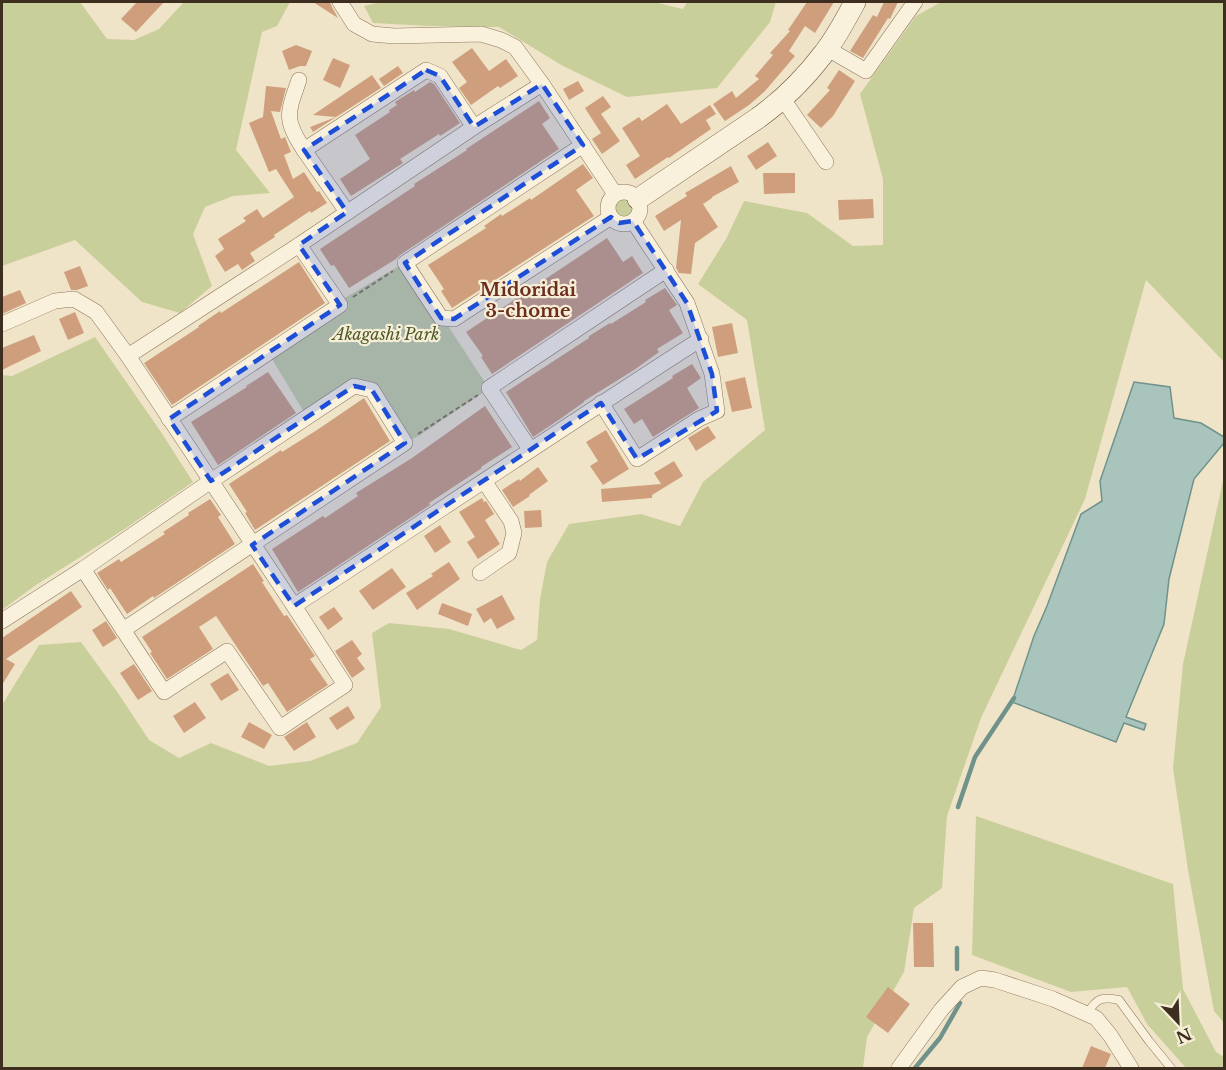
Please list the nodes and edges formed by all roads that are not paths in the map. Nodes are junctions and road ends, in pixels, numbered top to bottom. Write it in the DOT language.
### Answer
graph roads {
  1 [pos="340,2"];
  2 [pos="855,2"];
  3 [pos="915,2"];
  4 [pos="828,49"];
  5 [pos="299,80"];
  6 [pos="542,84"];
  7 [pos="783,99"];
  8 [pos="474,127"];
  9 [pos="583,145"];
  10 [pos="304,150"];
  11 [pos="826,162"];
  12 [pos="615,194"];
  13 [pos="638,199"];
  14 [pos="347,212"];
  15 [pos="611,217"];
  16 [pos="633,221"];
  17 [pos="299,245"];
  18 [pos="666,270"];
  19 [pos="2,324"];
  20 [pos="701,339"];
  21 [pos="128,356"];
  22 [pos="601,403"];
  23 [pos="169,419"];
  24 [pos="530,449"];
  25 [pos="211,481"];
  26 [pos="484,481"];
  27 [pos="252,545"];
  28 [pos="83,569"];
  29 [pos="480,573"];
  30 [pos="294,606"];
  31 [pos="2,621"];
  32 [pos="123,630"];
  33 [pos="1087,1014"];
  34 [pos="899,1068"];
  35 [pos="1131,1068"];
  36 [pos="1171,1068"];
  1 -- 6 [label="street"];
  2 -- 4 [label="street"];
  3 -- 4 [label="street"];
  4 -- 7 [label="street"];
  5 -- 10 [label="street"];
  6 -- 8 [label="street"];
  6 -- 9 [label="street"];
  7 -- 11 [label="street"];
  7 -- 13 [label="street"];
  8 -- 10 [label="street"];
  8 -- 14 [label="street"];
  9 -- 12 [label="street"];
  9 -- 15 [label="street"];
  10 -- 14 [label="street"];
  12 -- 13 [label="street"];
  12 -- 15 [label="street"];
  13 -- 16 [label="street"];
  14 -- 17 [label="street"];
  15 -- 16 [label="street"];
  16 -- 18 [label="street"];
  17 -- 21 [label="street"];
  17 -- 23 [label="street"];
  18 -- 20 [label="street"];
  18 -- 24 [label="street"];
  19 -- 21 [label="street"];
  20 -- 22 [label="street"];
  20 -- 22 [label="street"];
  21 -- 23 [label="street"];
  22 -- 24 [label="street"];
  23 -- 25 [label="street"];
  24 -- 26 [label="street"];
  25 -- 27 [label="street"];
  25 -- 27 [label="street"];
  25 -- 28 [label="street"];
  26 -- 29 [label="street"];
  26 -- 30 [label="street"];
  27 -- 30 [label="street"];
  27 -- 32 [label="street"];
  28 -- 31 [label="street"];
  28 -- 32 [label="street"];
  30 -- 32 [label="street"];
  33 -- 34 [label="street"];
  33 -- 35 [label="street"];
  33 -- 36 [label="lane"];
}
